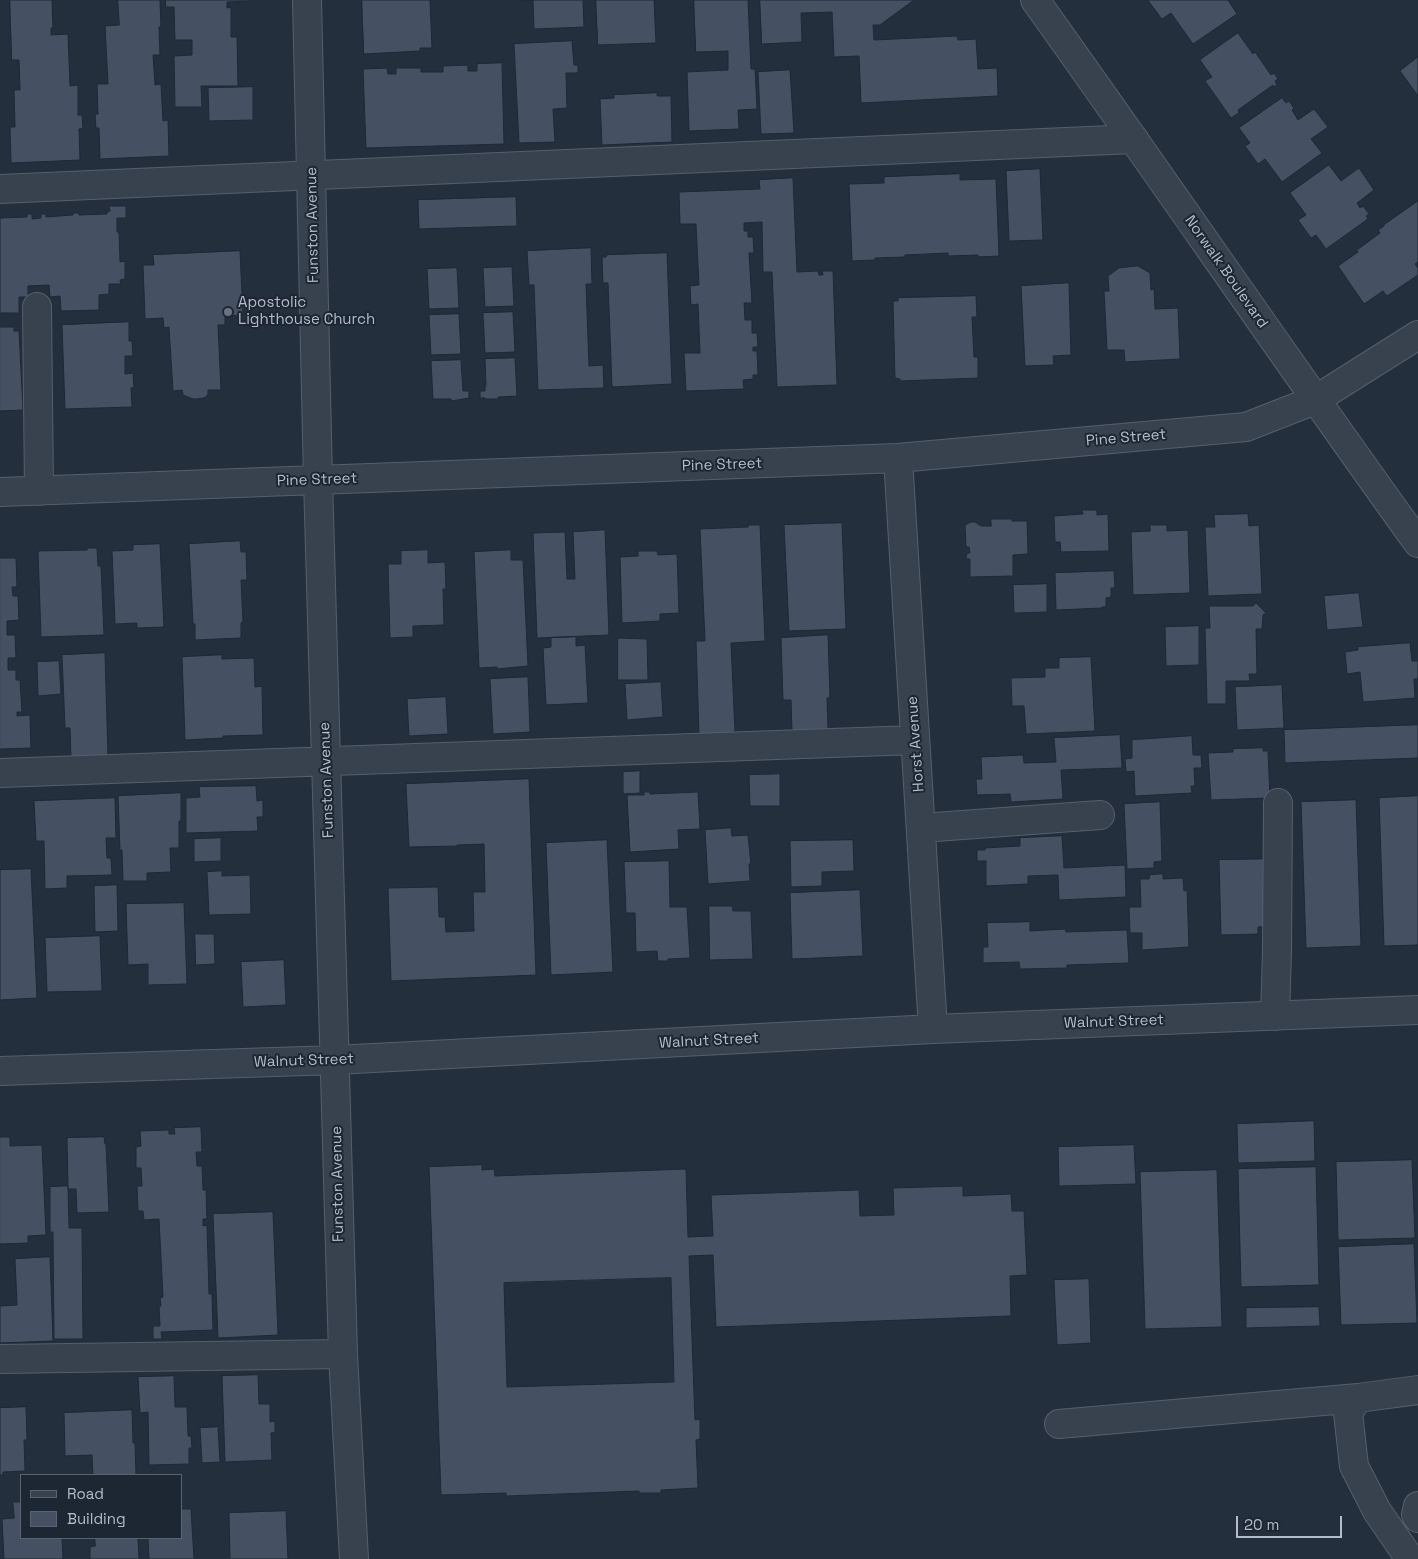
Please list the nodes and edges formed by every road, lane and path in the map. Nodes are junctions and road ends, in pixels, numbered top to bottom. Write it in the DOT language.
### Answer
graph roads {
  1 [pos="307,0"];
  2 [pos="1035,0"];
  3 [pos="1134,138"];
  4 [pos="312,176"];
  5 [pos="0,189"];
  6 [pos="38,307"];
  7 [pos="1418,335"];
  8 [pos="1315,400"];
  9 [pos="898,458"];
  10 [pos="318,480"];
  11 [pos="39,490"];
  12 [pos="0,492"];
  13 [pos="1418,543"];
  14 [pos="915,740"];
  15 [pos="326,761"];
  16 [pos="0,773"];
  17 [pos="1278,803"];
  18 [pos="1100,814"];
  19 [pos="921,828"];
  20 [pos="1418,1010"];
  21 [pos="1275,1016"];
  22 [pos="933,1029"];
  23 [pos="335,1060"];
  24 [pos="0,1072"];
  25 [pos="343,1354"];
  26 [pos="0,1359"];
  27 [pos="1418,1390"];
  28 [pos="1358,1398"];
  29 [pos="1059,1424"];
  30 [pos="1418,1506"];
  31 [pos="1418,1518"];
  32 [pos="354,1559"];
  33 [pos="1410,1559"];
  1 -- 4 [label="street, Funston Avenue"];
  2 -- 3 [label="street, Norwalk Boulevard"];
  3 -- 4 [label="street"];
  3 -- 8 [label="street, Norwalk Boulevard"];
  4 -- 5 [label="street"];
  4 -- 10 [label="street, Funston Avenue"];
  6 -- 11 [label="street"];
  7 -- 8 [label="street, Pine Street"];
  8 -- 9 [label="street, Pine Street"];
  8 -- 13 [label="street, Norwalk Boulevard"];
  9 -- 10 [label="street, Pine Street"];
  9 -- 14 [label="street, Horst Avenue"];
  10 -- 11 [label="street, Pine Street"];
  10 -- 15 [label="street, Funston Avenue"];
  11 -- 12 [label="street, Pine Street"];
  14 -- 15 [label="street"];
  14 -- 19 [label="street, Horst Avenue"];
  15 -- 16 [label="street"];
  15 -- 23 [label="street, Funston Avenue"];
  17 -- 21 [label="street"];
  18 -- 19 [label="street"];
  19 -- 22 [label="street, Horst Avenue"];
  20 -- 21 [label="street, Walnut Street"];
  21 -- 22 [label="street, Walnut Street"];
  22 -- 23 [label="street, Walnut Street"];
  23 -- 24 [label="street, Walnut Street"];
  23 -- 25 [label="street, Funston Avenue"];
  25 -- 26 [label="street"];
  25 -- 32 [label="street, Funston Avenue"];
  27 -- 28 [label="street"];
  28 -- 29 [label="street"];
  28 -- 33 [label="street"];
  30 -- 31 [label="street"];
}
